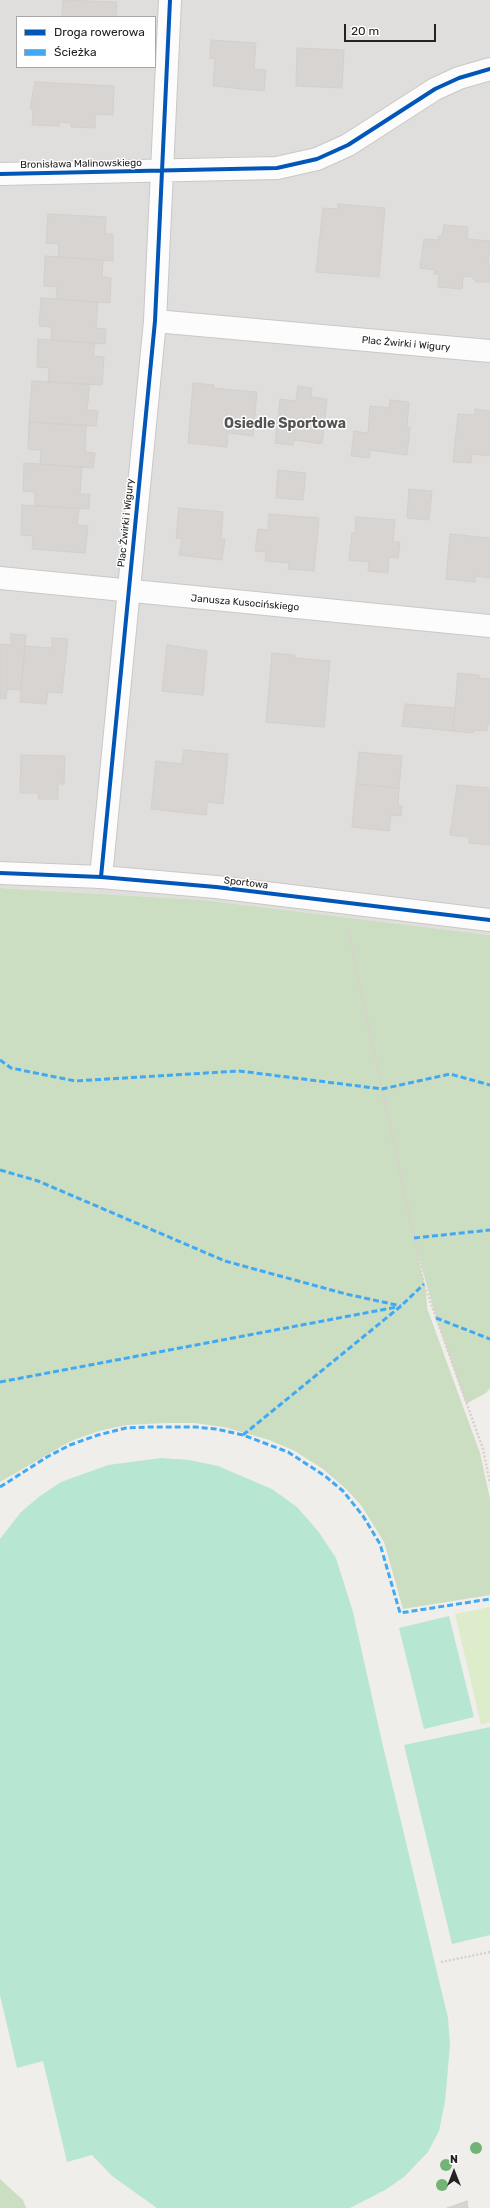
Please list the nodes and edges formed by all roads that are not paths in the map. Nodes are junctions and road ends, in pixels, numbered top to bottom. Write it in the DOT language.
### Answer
graph roads {
  1 [pos="170,0"];
  2 [pos="490,69"];
  3 [pos="162,170"];
  4 [pos="0,174"];
  5 [pos="155,321"];
  6 [pos="490,351"];
  7 [pos="0,578"];
  8 [pos="127,592"];
  9 [pos="490,626"];
  10 [pos="0,873"];
  11 [pos="101,877"];
  12 [pos="490,920"];
  1 -- 3 [label="street, Plac Żwirki i Wigury"];
  2 -- 3 [label="street, Bronisława Malinowskiego"];
  3 -- 4 [label="street, Bronisława Malinowskiego"];
  3 -- 5 [label="street, Plac Żwirki i Wigury"];
  5 -- 6 [label="street, Plac Żwirki i Wigury"];
  5 -- 8 [label="street, Plac Żwirki i Wigury"];
  7 -- 8 [label="street, Janusza Kusocińskiego"];
  8 -- 9 [label="street, Janusza Kusocińskiego"];
  8 -- 11 [label="street, Plac Żwirki i Wigury"];
  10 -- 11 [label="street, Sportowa"];
  11 -- 12 [label="street, Sportowa"];
}
